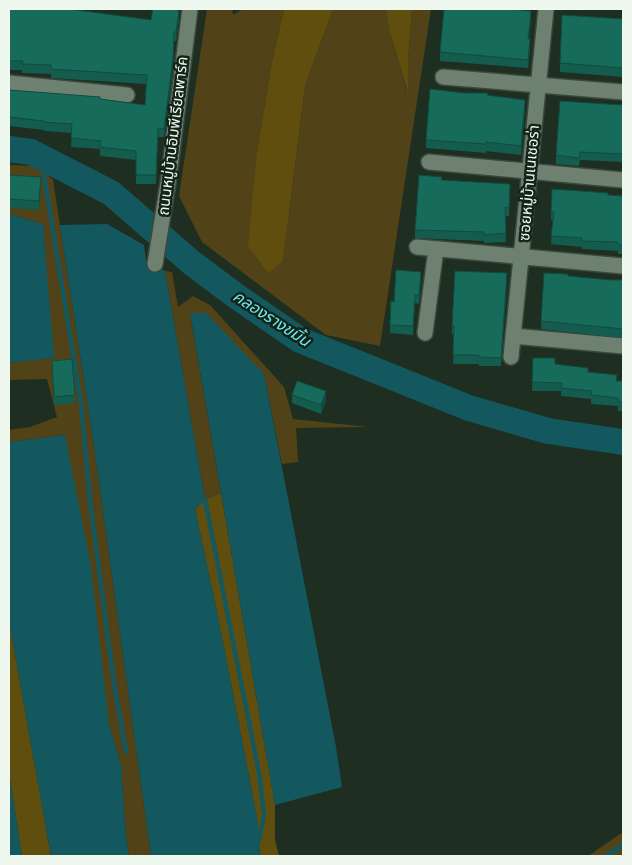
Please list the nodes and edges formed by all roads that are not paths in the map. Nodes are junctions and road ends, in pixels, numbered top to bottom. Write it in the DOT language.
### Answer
graph roads {
  1 [pos="190,9"];
  2 [pos="546,9"];
  3 [pos="443,77"];
  4 [pos="9,83"];
  5 [pos="538,86"];
  6 [pos="623,92"];
  7 [pos="127,95"];
  8 [pos="429,162"];
  9 [pos="529,171"];
  10 [pos="623,180"];
  11 [pos="417,247"];
  12 [pos="436,249"];
  13 [pos="522,256"];
  14 [pos="155,264"];
  15 [pos="623,266"];
  16 [pos="425,333"];
  17 [pos="513,336"];
  18 [pos="623,346"];
  19 [pos="511,357"];
  1 -- 14 [label="street, ถนนหมู่บ้านอิมพีเรียลพาร์ค"];
  2 -- 5 [label="street, ซอยหมู่บ้านเนเชอร่า"];
  3 -- 5 [label="street"];
  4 -- 7 [label="street"];
  5 -- 6 [label="street"];
  5 -- 9 [label="street, ซอยหมู่บ้านเนเชอร่า"];
  8 -- 9 [label="street"];
  9 -- 10 [label="street"];
  9 -- 13 [label="street, ซอยหมู่บ้านเนเชอร่า"];
  11 -- 12 [label="street"];
  12 -- 13 [label="street"];
  12 -- 16 [label="street"];
  13 -- 15 [label="street"];
  13 -- 17 [label="street, ซอยหมู่บ้านเนเชอร่า"];
  17 -- 18 [label="street"];
  17 -- 19 [label="street, ซอยหมู่บ้านเนเชอร่า"];
}
